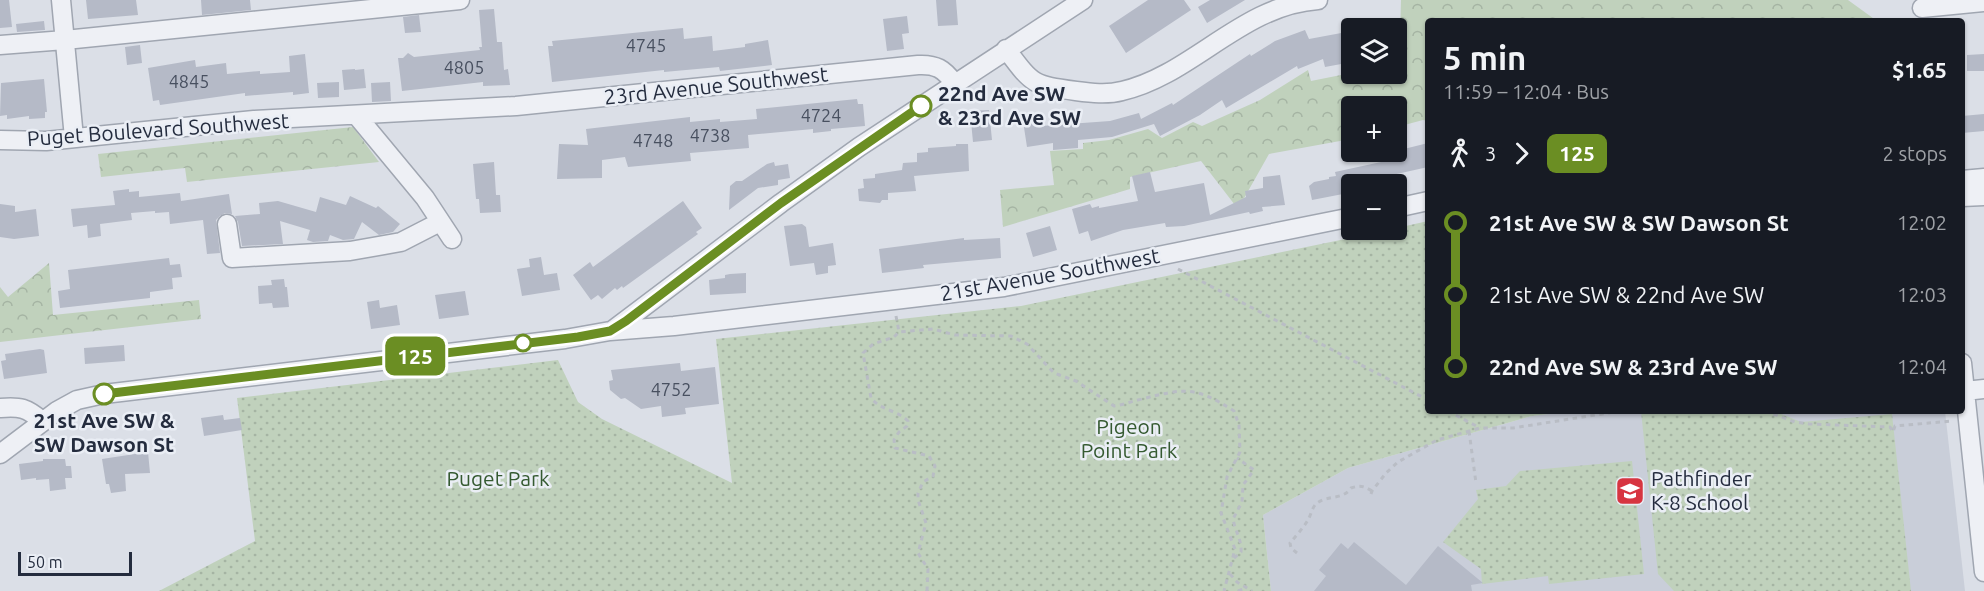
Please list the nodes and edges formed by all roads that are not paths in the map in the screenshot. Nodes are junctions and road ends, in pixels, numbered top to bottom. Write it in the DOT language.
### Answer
graph roads {
  1 [pos="61,0"];
  2 [pos="460,0"];
  3 [pos="1083,0"];
  4 [pos="1318,0"];
  5 [pos="1984,2"];
  6 [pos="1922,8"];
  7 [pos="65,40"];
  8 [pos="0,45"];
  9 [pos="1006,49"];
  10 [pos="954,83"];
  11 [pos="357,116"];
  12 [pos="317,118"];
  13 [pos="74,138"];
  14 [pos="0,141"];
  15 [pos="1984,178"];
  16 [pos="1965,180"];
  17 [pos="1984,196"];
  18 [pos="1965,197"];
  19 [pos="1425,202"];
  20 [pos="1407,205"];
  21 [pos="1341,219"];
  22 [pos="440,222"];
  23 [pos="227,224"];
  24 [pos="452,239"];
  25 [pos="648,304"];
  26 [pos="674,326"];
  27 [pos="610,331"];
  28 [pos="1984,389"];
  29 [pos="1965,391"];
  30 [pos="0,408"];
  31 [pos="42,421"];
  32 [pos="0,454"];
  33 [pos="1984,572"];
  1 -- 7 [label="street"];
  2 -- 7 [label="street"];
  3 -- 9 [label="street"];
  4 -- 9 [label="street"];
  5 -- 6 [label="street"];
  7 -- 8 [label="street"];
  7 -- 13 [label="street"];
  9 -- 10 [label="street"];
  10 -- 11 [label="street, 23rd Avenue Southwest"];
  10 -- 25 [label="street"];
  11 -- 12 [label="street, 23rd Avenue Southwest"];
  11 -- 22 [label="street"];
  12 -- 13 [label="street, Puget Boulevard Southwest"];
  13 -- 14 [label="street, Puget Boulevard Southwest"];
  15 -- 16 [label="street"];
  17 -- 18 [label="street"];
  19 -- 20 [label="street"];
  21 -- 26 [label="street, 21st Avenue Southwest"];
  22 -- 23 [label="street"];
  22 -- 24 [label="street"];
  25 -- 26 [label="street"];
  25 -- 27 [label="street"];
  26 -- 27 [label="street, 21st Avenue Southwest"];
  27 -- 31 [label="street, 21st Avenue Southwest"];
  28 -- 29 [label="street"];
  29 -- 33 [label="street"];
  30 -- 31 [label="street"];
  31 -- 32 [label="street, 21st Avenue Southwest"];
}
